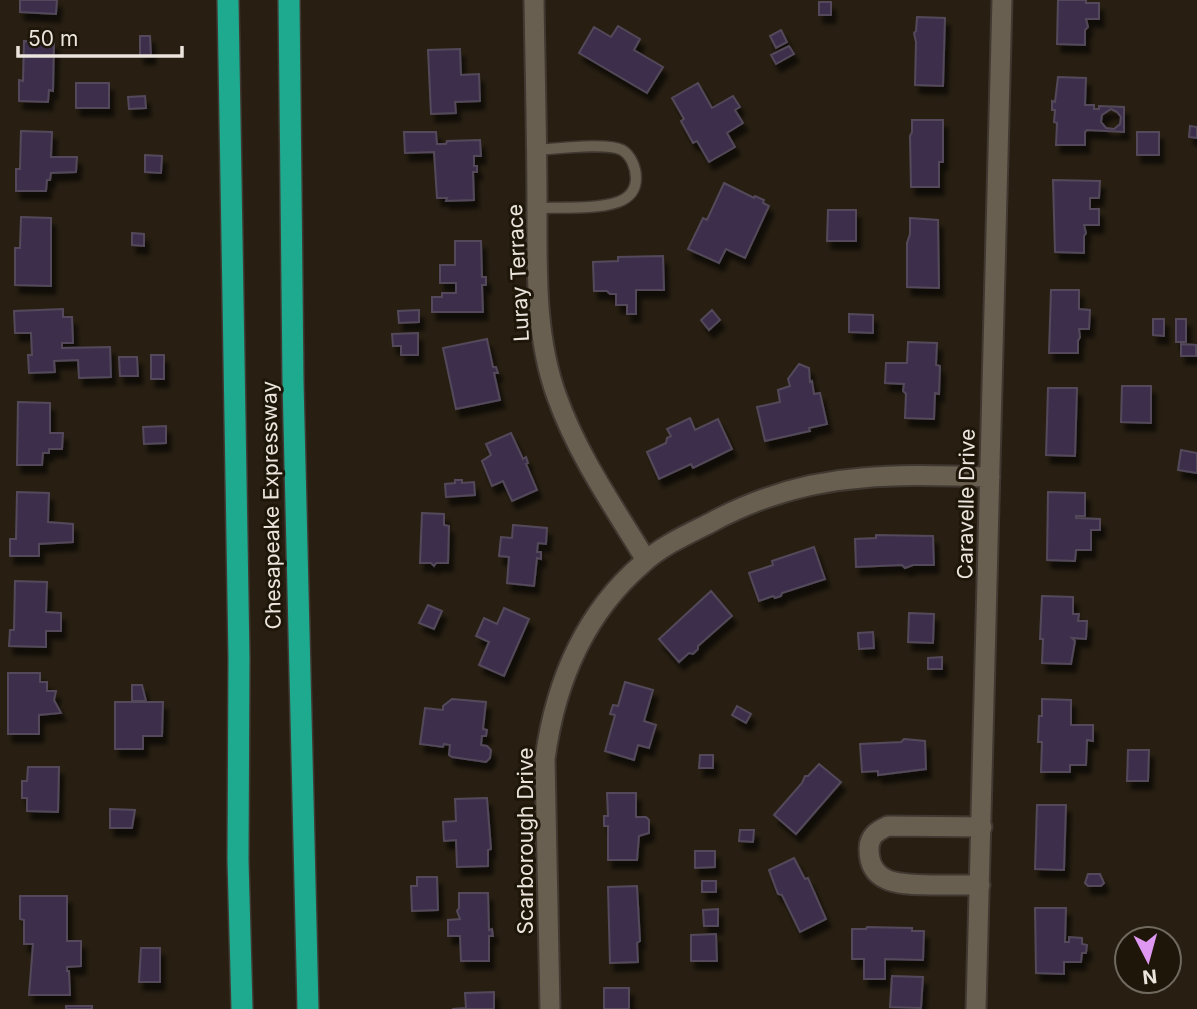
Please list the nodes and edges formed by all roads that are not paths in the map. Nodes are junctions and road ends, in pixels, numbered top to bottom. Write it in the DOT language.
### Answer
graph roads {
  1 [pos="228,0"];
  2 [pos="289,0"];
  3 [pos="534,0"];
  4 [pos="1002,0"];
  5 [pos="536,150"];
  6 [pos="537,208"];
  7 [pos="990,477"];
  8 [pos="646,560"];
  9 [pos="982,827"];
  10 [pos="980,885"];
  11 [pos="243,1009"];
  12 [pos="308,1009"];
  13 [pos="550,1009"];
  14 [pos="976,1009"];
  1 -- 11 [label="highway, Chesapeake Expressway"];
  2 -- 12 [label="highway, Chesapeake Expressway"];
  3 -- 5 [label="street, Luray Terrace"];
  4 -- 7 [label="street, Caravelle Drive"];
  5 -- 6 [label="street, Luray Terrace"];
  5 -- 6 [label="lane"];
  6 -- 8 [label="street, Luray Terrace"];
  7 -- 8 [label="street, Scarborough Drive"];
  7 -- 9 [label="street, Caravelle Drive"];
  8 -- 13 [label="street, Scarborough Drive"];
  9 -- 10 [label="street, Caravelle Drive"];
  9 -- 10 [label="street"];
  10 -- 14 [label="street, Caravelle Drive"];
}
